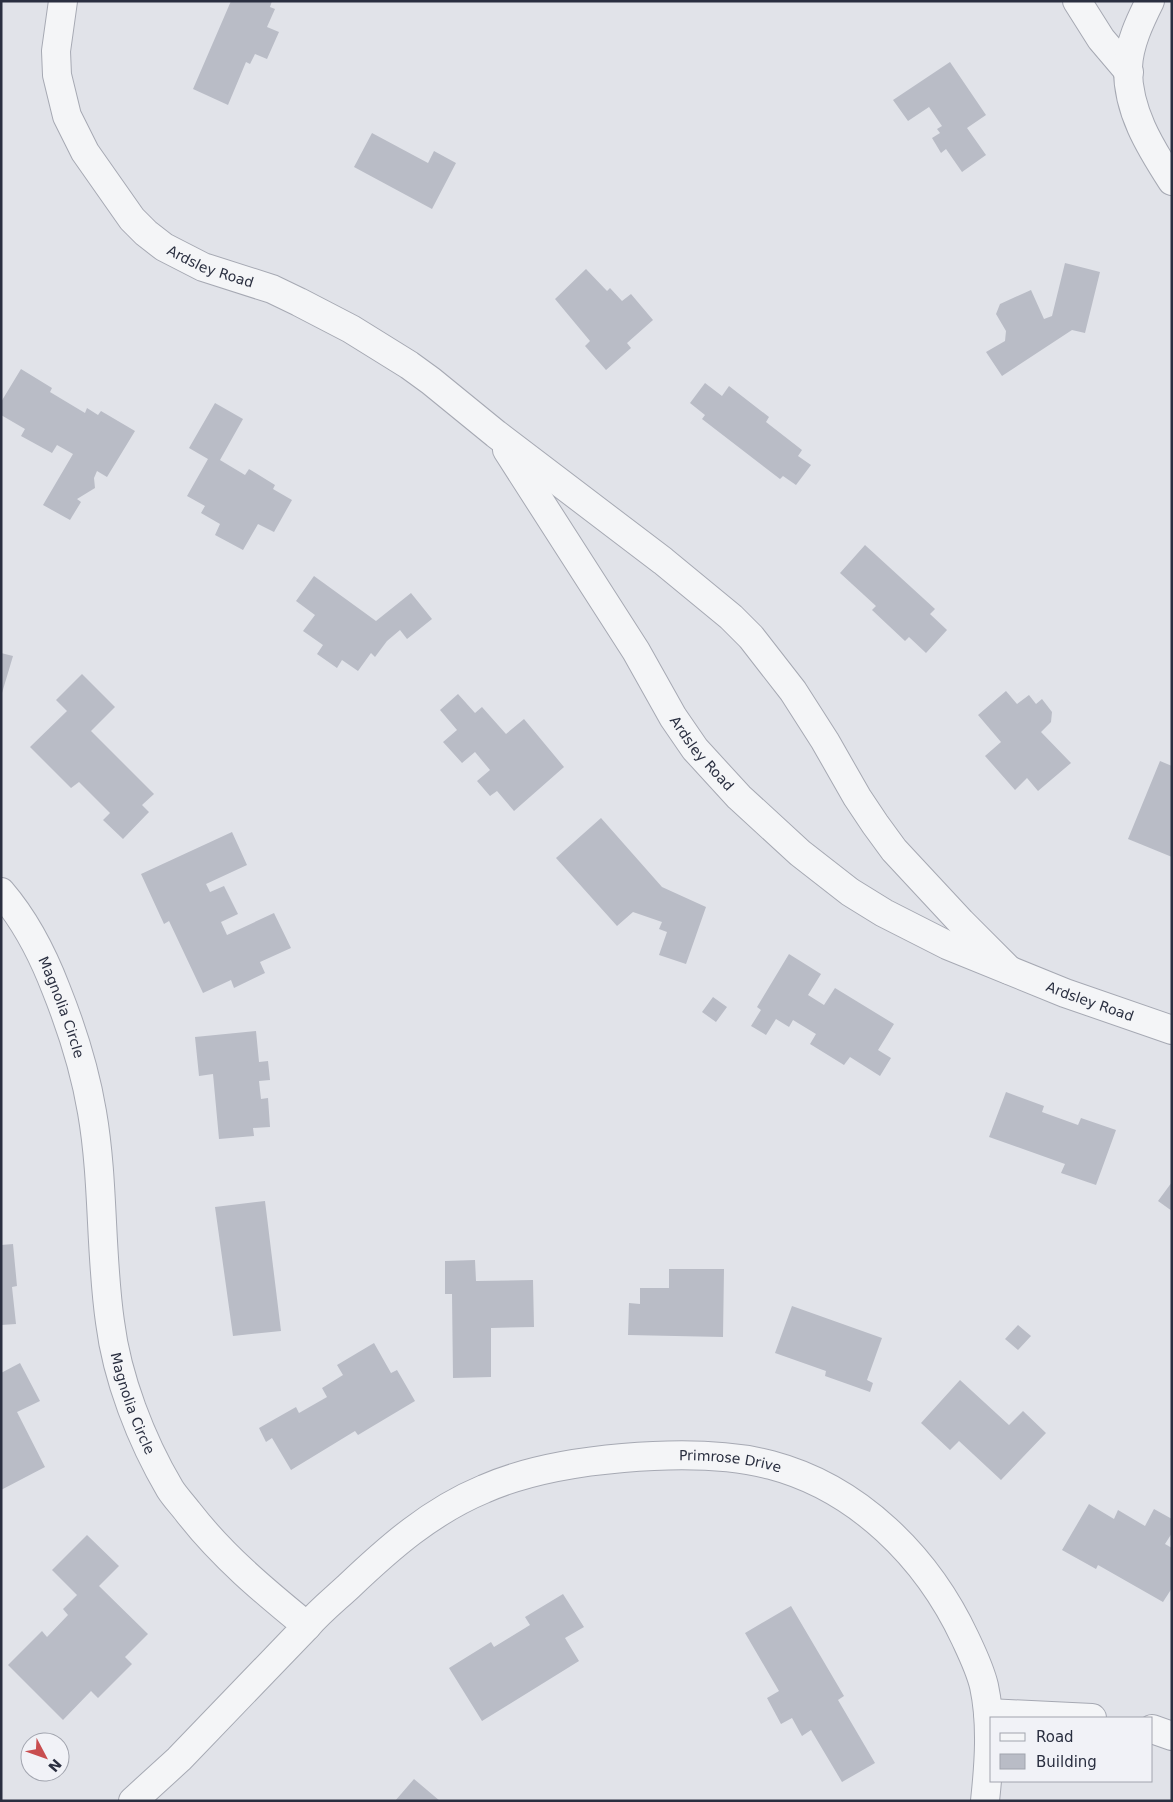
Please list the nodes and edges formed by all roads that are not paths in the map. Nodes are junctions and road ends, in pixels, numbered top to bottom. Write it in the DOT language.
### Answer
graph roads {
  1 [pos="63,1"];
  2 [pos="1077,1"];
  3 [pos="1150,1"];
  4 [pos="1129,72"];
  5 [pos="1172,181"];
  6 [pos="496,434"];
  7 [pos="1,892"];
  8 [pos="1009,970"];
  9 [pos="1172,1030"];
  10 [pos="307,1626"];
  11 [pos="988,1712"];
  12 [pos="1075,1717"];
  13 [pos="1153,1728"];
  14 [pos="1172,1736"];
  15 [pos="133,1801"];
  16 [pos="985,1801"];
  1 -- 6 [label="street, Ardsley Road"];
  2 -- 4 [label="street"];
  3 -- 4 [label="street"];
  4 -- 5 [label="street"];
  6 -- 8 [label="street, Ardsley Road"];
  6 -- 8 [label="street, Ardsley Road"];
  7 -- 10 [label="street, Magnolia Circle"];
  8 -- 9 [label="street, Ardsley Road"];
  10 -- 11 [label="street, Primrose Drive"];
  10 -- 15 [label="street"];
  11 -- 12 [label="street"];
  11 -- 16 [label="street, Primrose Drive"];
  13 -- 14 [label="street"];
}
